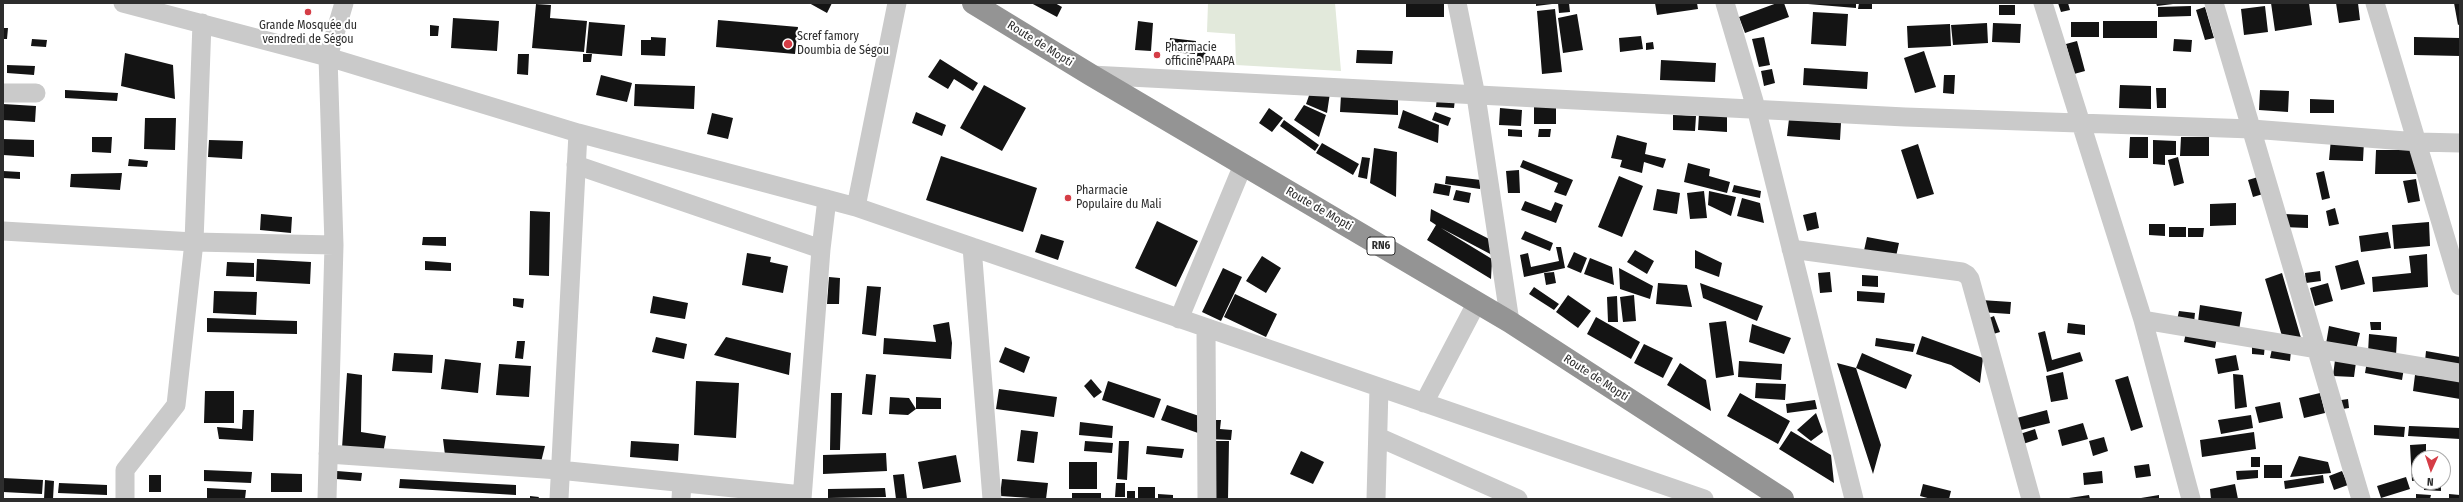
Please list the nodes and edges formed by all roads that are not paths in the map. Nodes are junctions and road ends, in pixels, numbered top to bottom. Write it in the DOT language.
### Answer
graph roads {
  1 [pos="123,3"];
  2 [pos="344,3"];
  3 [pos="897,3"];
  4 [pos="973,3"];
  5 [pos="1457,3"];
  6 [pos="1725,3"];
  7 [pos="2043,3"];
  8 [pos="2214,3"];
  9 [pos="2375,3"];
  10 [pos="202,23"];
  11 [pos="328,57"];
  12 [pos="1091,75"];
  13 [pos="3,92"];
  14 [pos="36,93"];
  15 [pos="1476,96"];
  16 [pos="1756,108"];
  17 [pos="2078,122"];
  18 [pos="2252,129"];
  19 [pos="578,133"];
  20 [pos="2418,142"];
  21 [pos="2460,143"];
  22 [pos="576,165"];
  23 [pos="1243,165"];
  24 [pos="827,199"];
  25 [pos="856,207"];
  26 [pos="3,231"];
  27 [pos="194,242"];
  28 [pos="334,245"];
  29 [pos="972,247"];
  30 [pos="821,249"];
  31 [pos="1791,249"];
  32 [pos="2460,286"];
  33 [pos="1477,302"];
  34 [pos="1179,319"];
  35 [pos="2142,320"];
  36 [pos="1510,322"];
  37 [pos="1206,328"];
  38 [pos="2317,349"];
  39 [pos="2460,373"];
  40 [pos="1379,388"];
  41 [pos="1424,403"];
  42 [pos="1378,437"];
  43 [pos="328,454"];
  44 [pos="559,470"];
  45 [pos="681,491"];
  46 [pos="802,497"];
  47 [pos="125,499"];
  48 [pos="327,499"];
  49 [pos="559,499"];
  50 [pos="992,499"];
  51 [pos="1207,499"];
  52 [pos="1376,499"];
  53 [pos="1518,499"];
  54 [pos="1704,499"];
  55 [pos="1783,499"];
  56 [pos="1854,499"];
  57 [pos="2031,499"];
  58 [pos="2191,499"];
  59 [pos="2361,499"];
  1 -- 10 [label="street"];
  2 -- 11 [label="street"];
  3 -- 25 [label="street"];
  4 -- 12 [label="highway, Route de Mopti / RN6"];
  5 -- 15 [label="street"];
  6 -- 16 [label="street"];
  7 -- 17 [label="street"];
  8 -- 18 [label="street"];
  9 -- 20 [label="street"];
  10 -- 11 [label="street"];
  10 -- 27 [label="street"];
  11 -- 19 [label="street"];
  11 -- 28 [label="street"];
  12 -- 15 [label="street"];
  12 -- 23 [label="highway, Route de Mopti / RN6"];
  13 -- 14 [label="street"];
  15 -- 16 [label="street"];
  15 -- 36 [label="street"];
  16 -- 17 [label="street"];
  16 -- 31 [label="street"];
  17 -- 18 [label="street"];
  17 -- 35 [label="street"];
  18 -- 20 [label="street"];
  18 -- 38 [label="street"];
  19 -- 22 [label="street"];
  19 -- 24 [label="street"];
  20 -- 21 [label="street"];
  20 -- 32 [label="street"];
  22 -- 30 [label="street"];
  22 -- 44 [label="street"];
  23 -- 33 [label="highway, Route de Mopti / RN6"];
  23 -- 34 [label="street"];
  24 -- 25 [label="street"];
  24 -- 30 [label="street"];
  25 -- 29 [label="street"];
  26 -- 27 [label="street"];
  27 -- 28 [label="street"];
  27 -- 47 [label="street"];
  28 -- 43 [label="street"];
  29 -- 34 [label="street"];
  29 -- 50 [label="street"];
  30 -- 46 [label="street"];
  31 -- 56 [label="street"];
  31 -- 57 [label="street"];
  33 -- 36 [label="highway, Route de Mopti / RN6"];
  33 -- 41 [label="street"];
  34 -- 37 [label="street"];
  35 -- 38 [label="street"];
  35 -- 58 [label="street"];
  36 -- 55 [label="highway, Route de Mopti / RN6"];
  37 -- 40 [label="street"];
  37 -- 51 [label="street"];
  38 -- 39 [label="street"];
  38 -- 59 [label="street"];
  40 -- 41 [label="street"];
  40 -- 42 [label="street"];
  41 -- 54 [label="street"];
  42 -- 52 [label="street"];
  42 -- 53 [label="street"];
  43 -- 44 [label="street"];
  43 -- 48 [label="street"];
  44 -- 45 [label="street"];
  44 -- 49 [label="street"];
  45 -- 46 [label="street"];
}
